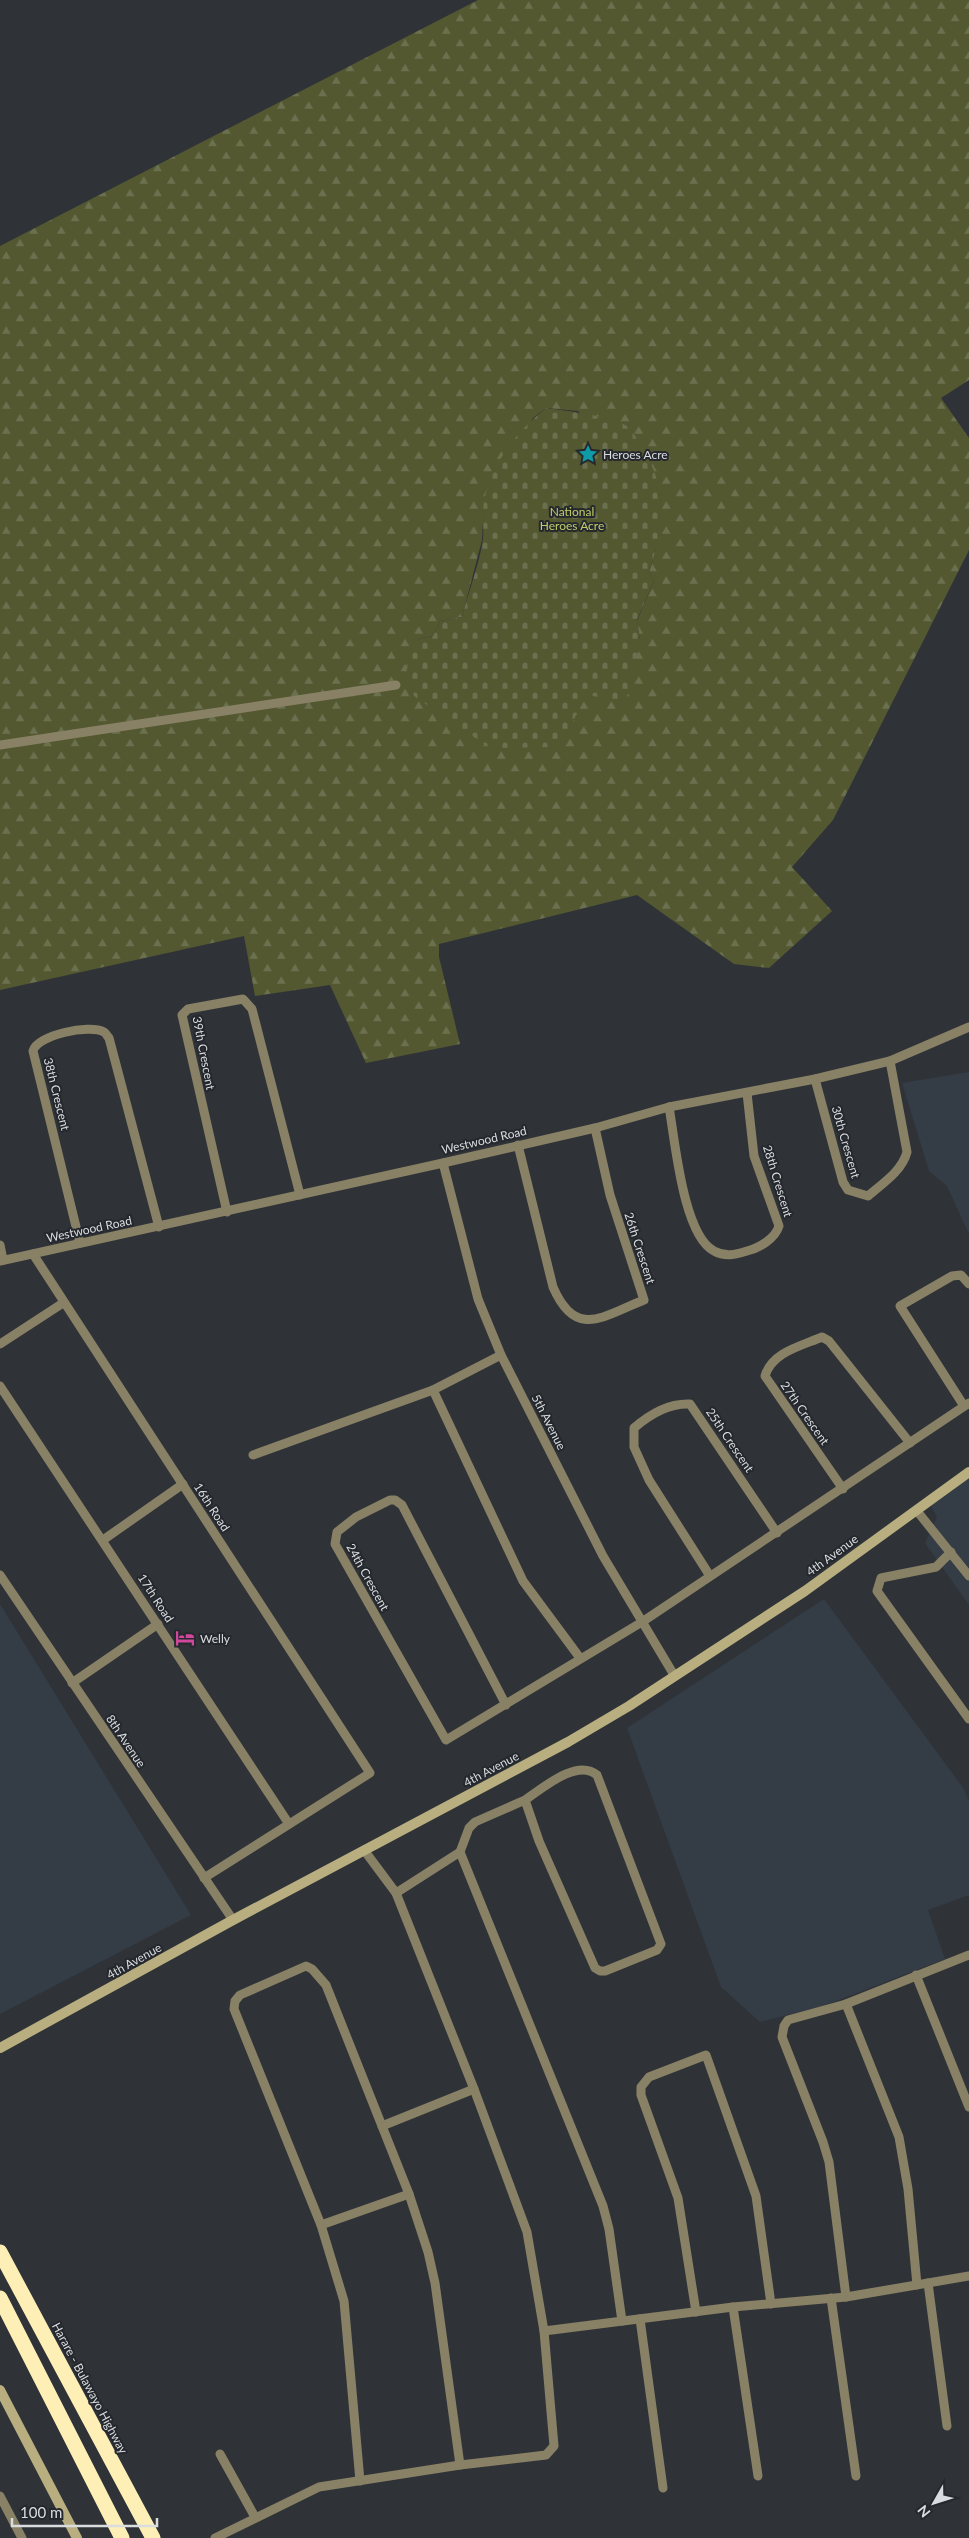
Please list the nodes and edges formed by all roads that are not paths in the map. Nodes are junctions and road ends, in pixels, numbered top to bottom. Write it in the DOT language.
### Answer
graph roads {
  1 [pos="396,684"];
  2 [pos="0,745"];
  3 [pos="969,1027"];
  4 [pos="890,1061"];
  5 [pos="815,1079"];
  6 [pos="747,1092"];
  7 [pos="669,1107"];
  8 [pos="595,1128"];
  9 [pos="518,1145"];
  10 [pos="443,1163"];
  11 [pos="300,1195"];
  12 [pos="226,1212"];
  13 [pos="159,1227"];
  14 [pos="80,1243"];
  15 [pos="0,1245"];
  16 [pos="34,1254"];
  17 [pos="2,1261"];
  18 [pos="969,1284"];
  19 [pos="64,1303"];
  20 [pos="0,1344"];
  21 [pos="501,1355"];
  22 [pos="0,1386"];
  23 [pos="433,1390"];
  24 [pos="966,1404"];
  25 [pos="910,1443"];
  26 [pos="253,1455"];
  27 [pos="969,1472"];
  28 [pos="183,1484"];
  29 [pos="843,1489"];
  30 [pos="917,1510"];
  31 [pos="778,1533"];
  32 [pos="103,1540"];
  33 [pos="951,1552"];
  34 [pos="0,1574"];
  35 [pos="710,1576"];
  36 [pos="969,1576"];
  37 [pos="642,1622"];
  38 [pos="158,1624"];
  39 [pos="580,1658"];
  40 [pos="674,1675"];
  41 [pos="72,1683"];
  42 [pos="506,1705"];
  43 [pos="969,1718"];
  44 [pos="525,1800"];
  45 [pos="290,1824"];
  46 [pos="364,1850"];
  47 [pos="460,1852"];
  48 [pos="204,1878"];
  49 [pos="396,1893"];
  50 [pos="233,1920"];
  51 [pos="969,1955"];
  52 [pos="916,1974"];
  53 [pos="846,2004"];
  54 [pos="0,2048"];
  55 [pos="474,2089"];
  56 [pos="969,2107"];
  57 [pos="382,2126"];
  58 [pos="409,2194"];
  59 [pos="320,2225"];
  60 [pos="0,2252"];
  61 [pos="969,2276"];
  62 [pos="928,2283"];
  63 [pos="917,2285"];
  64 [pos="846,2297"];
  65 [pos="0,2298"];
  66 [pos="831,2298"];
  67 [pos="771,2304"];
  68 [pos="733,2307"];
  69 [pos="696,2312"];
  70 [pos="640,2319"];
  71 [pos="622,2321"];
  72 [pos="544,2331"];
  73 [pos="0,2390"];
  74 [pos="947,2426"];
  75 [pos="220,2454"];
  76 [pos="460,2465"];
  77 [pos="758,2476"];
  78 [pos="856,2476"];
  79 [pos="360,2481"];
  80 [pos="663,2488"];
  81 [pos="0,2496"];
  82 [pos="255,2517"];
  83 [pos="22,2538"];
  84 [pos="77,2538"];
  85 [pos="122,2538"];
  86 [pos="153,2538"];
  87 [pos="215,2538"];
  1 -- 2 [label="street"];
  3 -- 4 [label="street, Westwood Road"];
  4 -- 5 [label="street, Westwood Road"];
  4 -- 5 [label="street, 30th Crescent"];
  5 -- 6 [label="street, Westwood Road"];
  6 -- 7 [label="street, Westwood Road"];
  6 -- 7 [label="street, 28th Crescent"];
  7 -- 8 [label="street, Westwood Road"];
  8 -- 9 [label="street, Westwood Road"];
  8 -- 9 [label="street, 26th Crescent"];
  9 -- 10 [label="street, Westwood Road"];
  10 -- 11 [label="street, Westwood Road"];
  10 -- 21 [label="street, 5th Avenue"];
  11 -- 12 [label="street, Westwood Road"];
  11 -- 12 [label="street, 39th Crescent"];
  12 -- 13 [label="street, Westwood Road"];
  13 -- 14 [label="street, Westwood Road"];
  13 -- 14 [label="street, 38th Crescent"];
  14 -- 16 [label="street, Westwood Road"];
  15 -- 17 [label="street"];
  16 -- 17 [label="street, Westwood Road"];
  16 -- 19 [label="street, 16th Road"];
  18 -- 24 [label="street"];
  19 -- 20 [label="street"];
  19 -- 28 [label="street, 16th Road"];
  21 -- 23 [label="street"];
  21 -- 37 [label="street, 5th Avenue"];
  22 -- 32 [label="street, 17th Road"];
  23 -- 26 [label="street"];
  23 -- 39 [label="street"];
  24 -- 25 [label="street"];
  25 -- 29 [label="street"];
  25 -- 29 [label="street, 27th Crescent"];
  27 -- 30 [label="street, 4th Avenue"];
  28 -- 32 [label="street"];
  28 -- 45 [label="street, 16th Road"];
  29 -- 31 [label="street"];
  30 -- 33 [label="street"];
  30 -- 40 [label="street, 4th Avenue"];
  31 -- 35 [label="street"];
  31 -- 35 [label="street, 25th Crescent"];
  32 -- 38 [label="street, 17th Road"];
  33 -- 36 [label="street"];
  33 -- 43 [label="street"];
  34 -- 41 [label="street, 8th Avenue"];
  35 -- 37 [label="street"];
  37 -- 39 [label="street"];
  37 -- 40 [label="street, 5th Avenue"];
  38 -- 41 [label="street"];
  38 -- 45 [label="street, 17th Road"];
  39 -- 42 [label="street"];
  40 -- 46 [label="street, 4th Avenue"];
  41 -- 48 [label="street, 8th Avenue"];
  42 -- 42 [label="street, 24th Crescent"];
  44 -- 44 [label="street"];
  44 -- 47 [label="street"];
  45 -- 48 [label="street"];
  46 -- 49 [label="street"];
  46 -- 50 [label="street, 4th Avenue"];
  47 -- 49 [label="street"];
  47 -- 71 [label="street"];
  48 -- 50 [label="street, 8th Avenue"];
  49 -- 55 [label="street"];
  50 -- 54 [label="street, 4th Avenue"];
  51 -- 52 [label="street"];
  52 -- 53 [label="street"];
  52 -- 56 [label="street"];
  53 -- 63 [label="street"];
  53 -- 64 [label="street"];
  55 -- 57 [label="street"];
  55 -- 72 [label="street"];
  57 -- 58 [label="street"];
  57 -- 59 [label="street"];
  58 -- 59 [label="street"];
  58 -- 76 [label="street"];
  59 -- 79 [label="street"];
  60 -- 86 [label="highway, Harare - Bulawayo Highway"];
  61 -- 62 [label="street"];
  62 -- 63 [label="street"];
  62 -- 74 [label="street"];
  63 -- 64 [label="street"];
  64 -- 66 [label="street"];
  65 -- 85 [label="highway"];
  66 -- 67 [label="street"];
  66 -- 78 [label="street"];
  67 -- 68 [label="street"];
  67 -- 69 [label="street"];
  68 -- 69 [label="street"];
  68 -- 77 [label="street"];
  69 -- 70 [label="street"];
  70 -- 71 [label="street"];
  70 -- 80 [label="street"];
  71 -- 72 [label="street"];
  72 -- 76 [label="street"];
  73 -- 84 [label="street"];
  75 -- 82 [label="street"];
  76 -- 79 [label="street"];
  79 -- 82 [label="street"];
  81 -- 83 [label="street"];
  82 -- 87 [label="street"];
}
